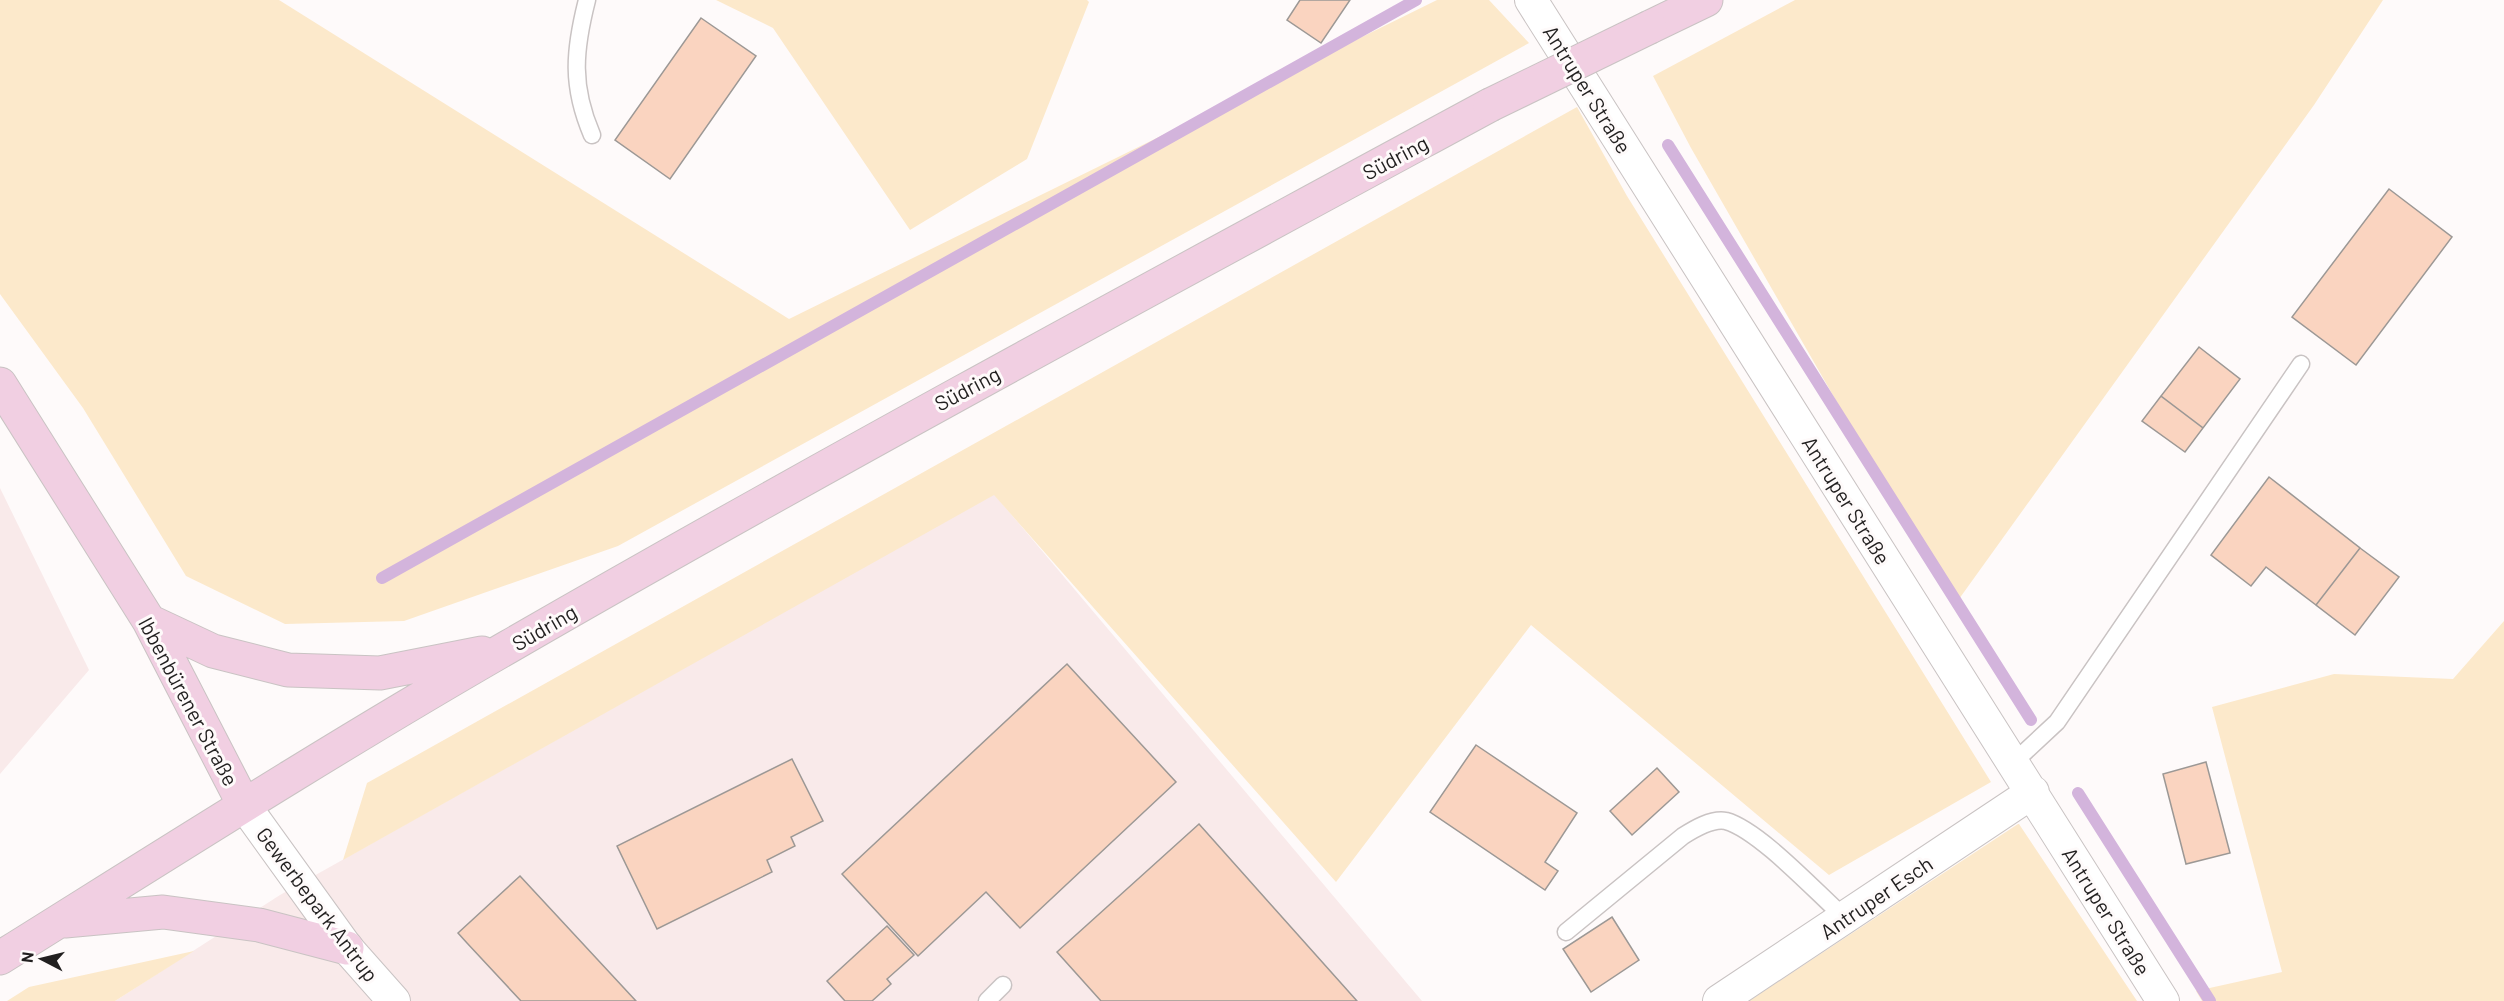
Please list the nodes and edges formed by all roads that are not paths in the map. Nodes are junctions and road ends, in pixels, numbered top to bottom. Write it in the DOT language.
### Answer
graph roads {
  1 [pos="587,0"];
  2 [pos="1532,0"];
  3 [pos="1706,0"];
  4 [pos="591,135"];
  5 [pos="2301,364"];
  6 [pos="0,384"];
  7 [pos="148,621"];
  8 [pos="504,649"];
  9 [pos="2013,763"];
  10 [pos="2033,792"];
  11 [pos="244,805"];
  12 [pos="1844,917"];
  13 [pos="57,922"];
  14 [pos="1566,932"];
  15 [pos="347,948"];
  16 [pos="0,958"];
  17 [pos="1003,985"];
  18 [pos="394,1001"];
  19 [pos="987,1001"];
  20 [pos="1719,1001"];
  21 [pos="2163,1001"];
  1 -- 4 [label="lane"];
  2 -- 9 [label="street, Antruper Straße"];
  3 -- 8 [label="main road, Südring, bridge"];
  5 -- 9 [label="lane"];
  6 -- 7 [label="main road, Ibbenbürener Straße"];
  7 -- 8 [label="main road"];
  7 -- 11 [label="main road, Ibbenbürener Straße"];
  8 -- 11 [label="main road, Südring"];
  9 -- 10 [label="street, Antruper Straße"];
  10 -- 12 [label="street, Antruper Esch"];
  10 -- 21 [label="street, Antruper Straße"];
  11 -- 13 [label="main road, Ibbenbürener Straße"];
  11 -- 15 [label="street, Gewerbepark Antrup"];
  12 -- 14 [label="lane"];
  12 -- 20 [label="street, Antruper Esch"];
  13 -- 15 [label="main road"];
  13 -- 16 [label="main road, Ibbenbürener Straße"];
  15 -- 18 [label="street, Gewerbepark Antrup"];
  17 -- 19 [label="lane"];
}
